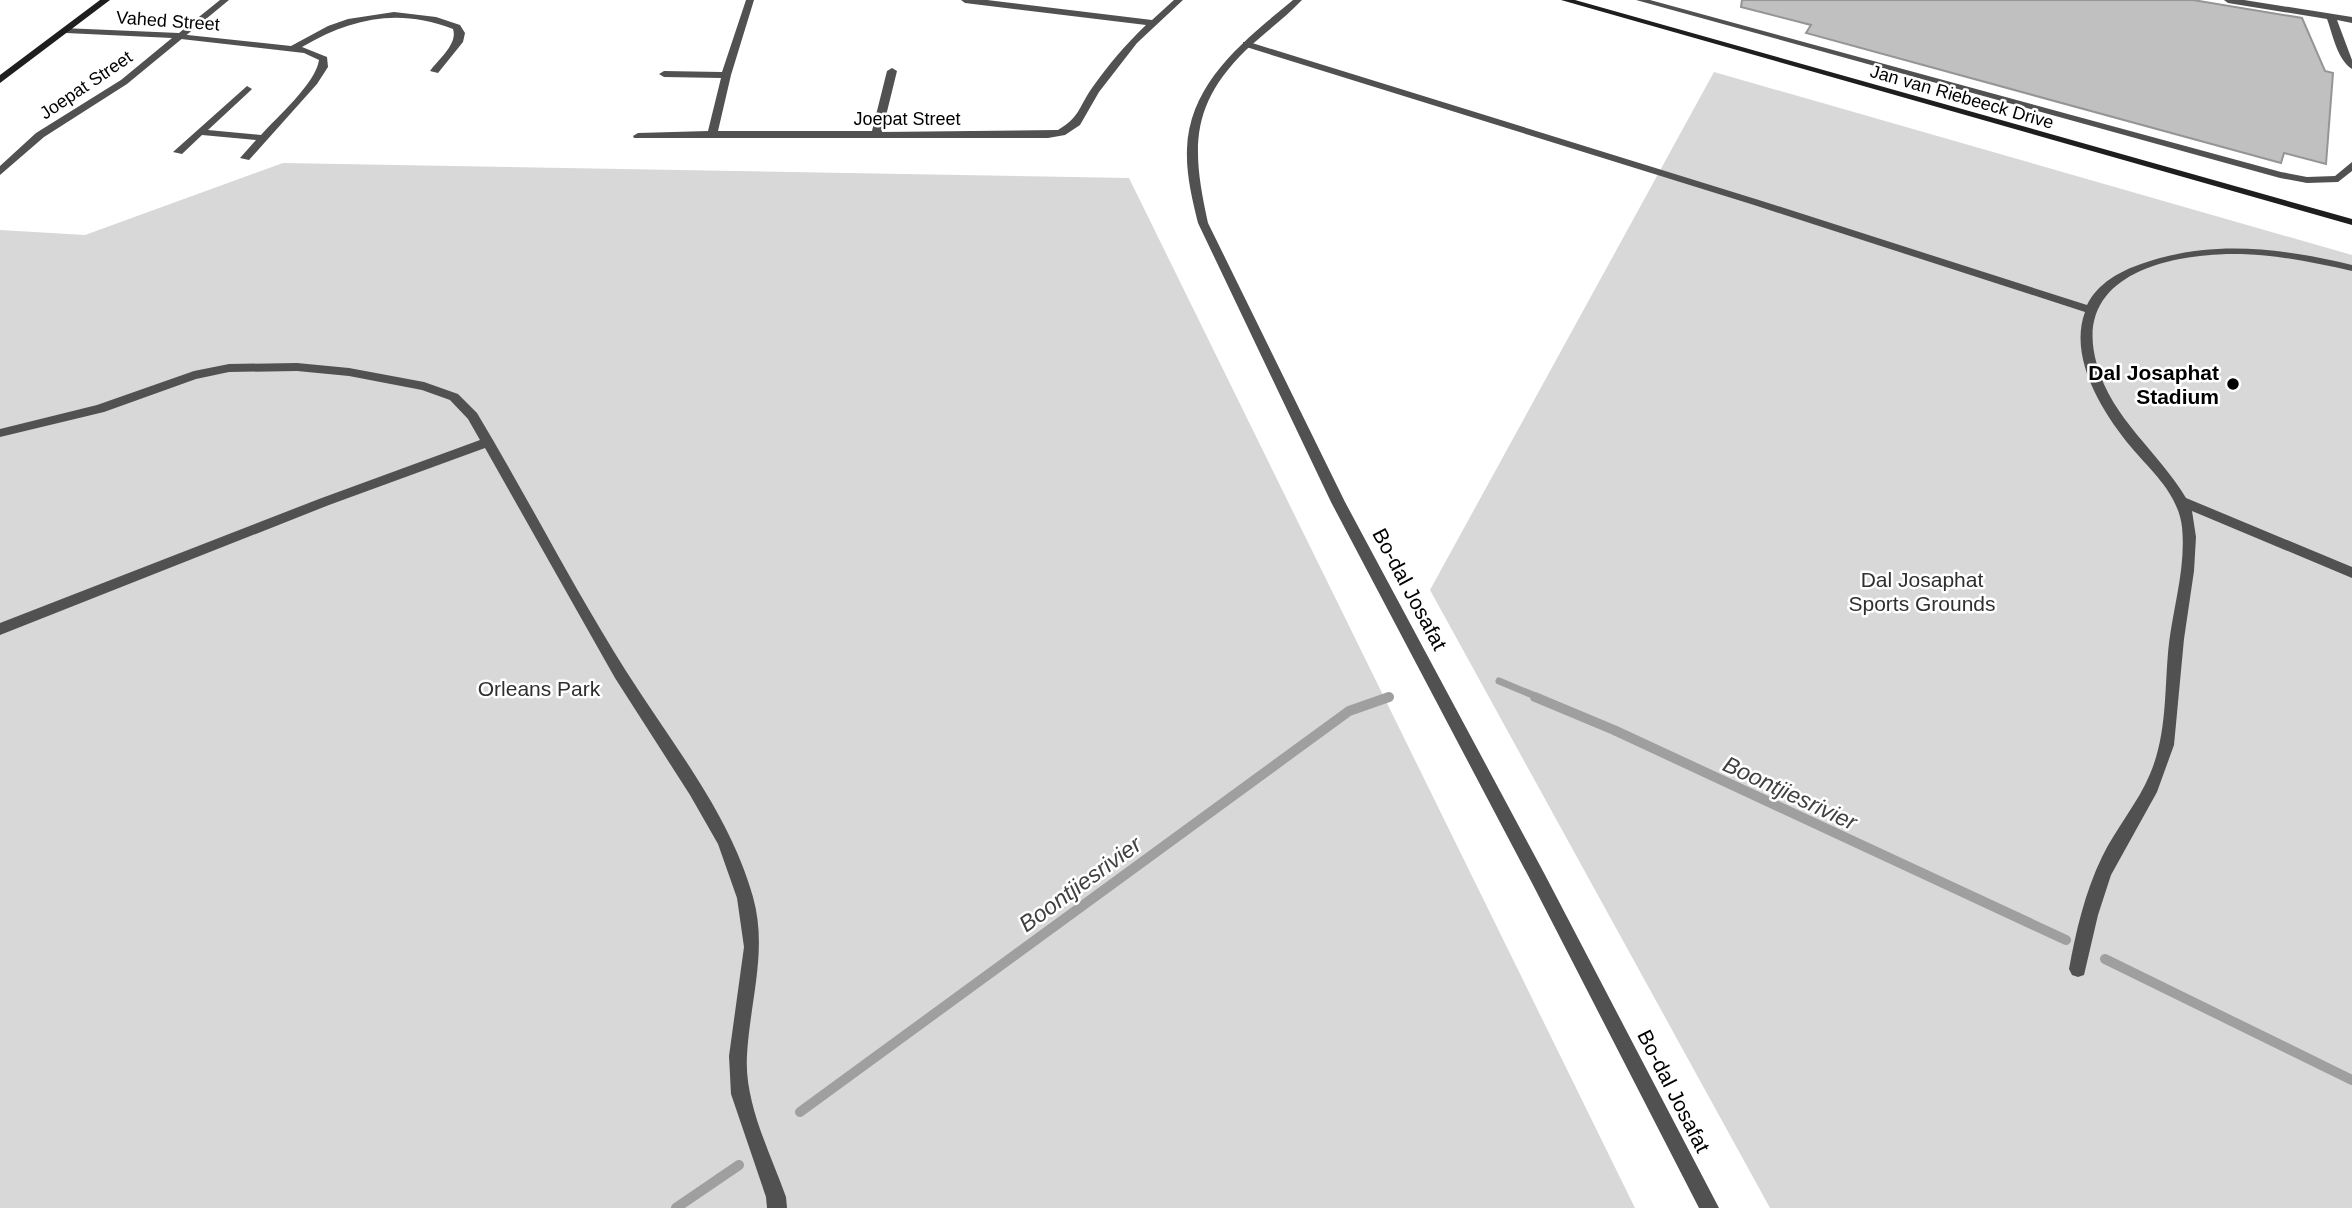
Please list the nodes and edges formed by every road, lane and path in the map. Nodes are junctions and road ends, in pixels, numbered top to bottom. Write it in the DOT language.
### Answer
graph roads {
  1 [pos="106,0"];
  2 [pos="225,0"];
  3 [pos="750,0"];
  4 [pos="965,0"];
  5 [pos="1179,0"];
  6 [pos="1298,0"];
  7 [pos="1564,0"];
  8 [pos="1640,0"];
  9 [pos="2228,0"];
  10 [pos="2331,16"];
  11 [pos="2352,20"];
  12 [pos="1153,23"];
  13 [pos="66,30"];
  14 [pos="181,36"];
  15 [pos="1246,44"];
  16 [pos="293,48"];
  17 [pos="2352,66"];
  18 [pos="435,71"];
  19 [pos="892,71"];
  20 [pos="664,74"];
  21 [pos="726,75"];
  22 [pos="0,80"];
  23 [pos="247,89"];
  24 [pos="200,132"];
  25 [pos="712,134"];
  26 [pos="876,134"];
  27 [pos="638,136"];
  28 [pos="263,138"];
  29 [pos="178,152"];
  30 [pos="244,158"];
  31 [pos="2352,165"];
  32 [pos="0,172"];
  33 [pos="2338,179"];
  34 [pos="2352,185"];
  35 [pos="2352,222"];
  36 [pos="2352,268"];
  37 [pos="2088,309"];
  38 [pos="0,433"];
  39 [pos="486,443"];
  40 [pos="2181,501"];
  41 [pos="2352,573"];
  42 [pos="0,629"];
  43 [pos="2078,969"];
  44 [pos="777,1208"];
  45 [pos="1709,1208"];
  1 -- 13 [label="main road"];
  2 -- 14 [label="street, Joepat Street"];
  3 -- 21 [label="street"];
  4 -- 12 [label="street"];
  5 -- 12 [label="street, Joepat Street"];
  6 -- 15 [label="street, Bo-dal Josafat"];
  7 -- 35 [label="main road, Jan van Riebeeck Drive"];
  8 -- 33 [label="street"];
  9 -- 10 [label="street"];
  10 -- 11 [label="street"];
  10 -- 17 [label="street"];
  12 -- 26 [label="street, Joepat Street"];
  13 -- 14 [label="street, Vahed Street"];
  13 -- 22 [label="main road"];
  14 -- 16 [label="street, Vahed Street"];
  14 -- 32 [label="street, Joepat Street"];
  15 -- 37 [label="street"];
  15 -- 45 [label="street, Bo-dal Josafat"];
  16 -- 18 [label="street"];
  16 -- 28 [label="street, Vahed Street"];
  19 -- 26 [label="street"];
  20 -- 21 [label="street"];
  21 -- 25 [label="street"];
  23 -- 24 [label="street"];
  24 -- 28 [label="street"];
  24 -- 29 [label="street"];
  25 -- 26 [label="street, Joepat Street"];
  25 -- 27 [label="street, Joepat Street"];
  28 -- 30 [label="street"];
  31 -- 33 [label="street"];
  33 -- 34 [label="street"];
  36 -- 37 [label="street"];
  37 -- 40 [label="street"];
  38 -- 39 [label="street"];
  39 -- 42 [label="street"];
  39 -- 44 [label="street"];
  40 -- 41 [label="street"];
  40 -- 43 [label="street"];
}
